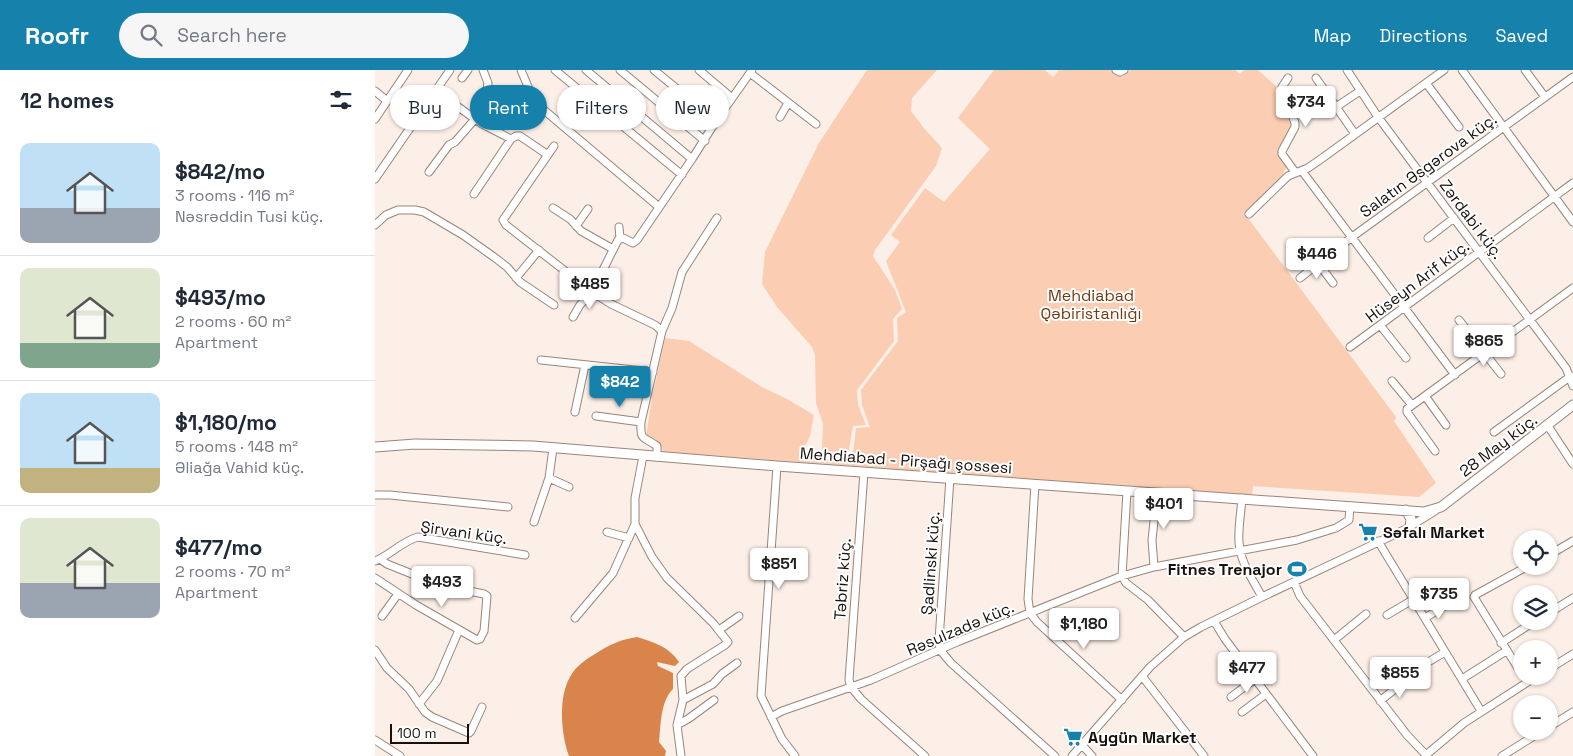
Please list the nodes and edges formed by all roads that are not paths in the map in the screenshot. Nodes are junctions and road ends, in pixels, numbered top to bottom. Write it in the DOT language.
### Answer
graph roads {
  1 [pos="409,70"];
  2 [pos="450,70"];
  3 [pos="468,70"];
  4 [pos="483,70"];
  5 [pos="521,70"];
  6 [pos="555,70"];
  7 [pos="586,70"];
  8 [pos="620,70"];
  9 [pos="655,70"];
  10 [pos="699,70"];
  11 [pos="1116,70"];
  12 [pos="1124,70"];
  13 [pos="1347,70"];
  14 [pos="1444,70"];
  15 [pos="1462,70"];
  16 [pos="1525,70"];
  17 [pos="751,72"];
  18 [pos="1573,77"];
  19 [pos="462,78"];
  20 [pos="1288,78"];
  21 [pos="1316,78"];
  22 [pos="1426,83"];
  23 [pos="439,85"];
  24 [pos="488,85"];
  25 [pos="673,85"];
  26 [pos="375,90"];
  27 [pos="1360,91"];
  28 [pos="1545,97"];
  29 [pos="732,98"];
  30 [pos="387,101"];
  31 [pos="729,102"];
  32 [pos="788,103"];
  33 [pos="1336,107"];
  34 [pos="375,117"];
  35 [pos="780,117"];
  36 [pos="1379,117"];
  37 [pos="815,124"];
  38 [pos="470,125"];
  39 [pos="1459,127"];
  40 [pos="1503,128"];
  41 [pos="408,130"];
  42 [pos="495,130"];
  43 [pos="711,130"];
  44 [pos="1355,134"];
  45 [pos="511,139"];
  46 [pos="705,141"];
  47 [pos="554,146"];
  48 [pos="548,155"];
  49 [pos="692,160"];
  50 [pos="429,172"];
  51 [pos="1298,172"];
  52 [pos="682,175"];
  53 [pos="375,179"];
  54 [pos="1427,182"];
  55 [pos="1573,183"];
  56 [pos="474,194"];
  57 [pos="1555,197"];
  58 [pos="659,207"];
  59 [pos="553,208"];
  60 [pos="588,209"];
  61 [pos="1249,214"];
  62 [pos="717,218"];
  63 [pos="1454,218"];
  64 [pos="1573,222"];
  65 [pos="375,225"];
  66 [pos="576,226"];
  67 [pos="619,226"];
  68 [pos="1352,237"];
  69 [pos="620,238"];
  70 [pos="1428,238"];
  71 [pos="613,249"];
  72 [pos="539,250"];
  73 [pos="1479,252"];
  74 [pos="1318,263"];
  75 [pos="517,278"];
  76 [pos="1300,278"];
  77 [pos="1333,283"];
  78 [pos="1573,288"];
  79 [pos="592,292"];
  80 [pos="554,305"];
  81 [pos="1404,307"];
  82 [pos="573,317"];
  83 [pos="1530,319"];
  84 [pos="1459,320"];
  85 [pos="1380,325"];
  86 [pos="662,331"];
  87 [pos="1350,347"];
  88 [pos="1484,353"];
  89 [pos="1406,358"];
  90 [pos="541,360"];
  91 [pos="585,365"];
  92 [pos="653,372"];
  93 [pos="1501,374"];
  94 [pos="1455,375"];
  95 [pos="1571,376"];
  96 [pos="1393,381"];
  97 [pos="1573,386"];
  98 [pos="1425,396"];
  99 [pos="1412,405"];
  100 [pos="1573,406"];
  101 [pos="575,412"];
  102 [pos="596,416"];
  103 [pos="641,422"];
  104 [pos="1446,425"];
  105 [pos="1548,426"];
  106 [pos="1494,432"];
  107 [pos="375,447"];
  108 [pos="553,448"];
  109 [pos="1435,451"];
  110 [pos="643,456"];
  111 [pos="657,457"];
  112 [pos="1573,464"];
  113 [pos="777,466"];
  114 [pos="864,472"];
  115 [pos="549,478"];
  116 [pos="950,478"];
  117 [pos="1035,484"];
  118 [pos="569,487"];
  119 [pos="1127,491"];
  120 [pos="1157,493"];
  121 [pos="375,495"];
  122 [pos="1242,498"];
  123 [pos="1350,506"];
  124 [pos="509,508"];
  125 [pos="1438,508"];
  126 [pos="1406,510"];
  127 [pos="1421,515"];
  128 [pos="534,522"];
  129 [pos="635,524"];
  130 [pos="1410,527"];
  131 [pos="607,532"];
  132 [pos="629,538"];
  133 [pos="1378,541"];
  134 [pos="1573,541"];
  135 [pos="1558,550"];
  136 [pos="1240,551"];
  137 [pos="525,555"];
  138 [pos="378,560"];
  139 [pos="1154,566"];
  140 [pos="1513,574"];
  141 [pos="417,576"];
  142 [pos="1122,576"];
  143 [pos="375,578"];
  144 [pos="1294,582"];
  145 [pos="464,590"];
  146 [pos="398,594"];
  147 [pos="1262,597"];
  148 [pos="1573,598"];
  149 [pos="1414,599"];
  150 [pos="1451,602"];
  151 [pos="1558,607"];
  152 [pos="1030,613"];
  153 [pos="1367,614"];
  154 [pos="1387,614"];
  155 [pos="382,616"];
  156 [pos="739,616"];
  157 [pos="575,618"];
  158 [pos="1425,618"];
  159 [pos="1214,620"];
  160 [pos="459,630"];
  161 [pos="719,630"];
  162 [pos="1520,630"];
  163 [pos="1184,637"];
  164 [pos="1334,640"];
  165 [pos="1501,642"];
  166 [pos="375,650"];
  167 [pos="941,650"];
  168 [pos="1506,651"];
  169 [pos="1445,652"];
  170 [pos="1573,654"];
  171 [pos="1430,661"];
  172 [pos="1513,661"];
  173 [pos="737,663"];
  174 [pos="1558,663"];
  175 [pos="1142,676"];
  176 [pos="1255,679"];
  177 [pos="1462,679"];
  178 [pos="1407,680"];
  179 [pos="1518,685"];
  180 [pos="851,687"];
  181 [pos="1266,694"];
  182 [pos="1231,697"];
  183 [pos="683,700"];
  184 [pos="714,700"];
  185 [pos="1122,700"];
  186 [pos="1380,701"];
  187 [pos="419,704"];
  188 [pos="482,707"];
  189 [pos="1242,712"];
  190 [pos="1481,712"];
  191 [pos="1573,712"];
  192 [pos="771,717"];
  193 [pos="1558,721"];
  194 [pos="677,725"];
  195 [pos="375,740"];
  196 [pos="1528,740"];
  197 [pos="1082,745"];
  198 [pos="400,756"];
  199 [pos="681,756"];
  200 [pos="795,756"];
  201 [pos="925,756"];
  202 [pos="1055,756"];
  203 [pos="1072,756"];
  204 [pos="1091,756"];
  205 [pos="1204,756"];
  206 [pos="1313,756"];
  207 [pos="1427,756"];
  208 [pos="1502,756"];
  1 -- 30 [label="street"];
  2 -- 23 [label="street"];
  3 -- 19 [label="street"];
  4 -- 24 [label="street"];
  5 -- 58 [label="street"];
  6 -- 52 [label="street"];
  7 -- 49 [label="street"];
  8 -- 46 [label="street"];
  9 -- 25 [label="street"];
  10 -- 29 [label="street"];
  11 -- 12 [label="street"];
  13 -- 27 [label="street, Zərdabi küç."];
  14 -- 22 [label="street"];
  15 -- 40 [label="street"];
  16 -- 28 [label="street"];
  17 -- 29 [label="street"];
  17 -- 32 [label="street"];
  18 -- 28 [label="street, Salatın Əsgərova küç."];
  20 -- 51 [label="street"];
  21 -- 33 [label="street"];
  22 -- 36 [label="street"];
  22 -- 39 [label="street"];
  26 -- 30 [label="street"];
  27 -- 33 [label="street"];
  27 -- 36 [label="street, Zərdabi küç."];
  28 -- 40 [label="street, Salatın Əsgərova küç."];
  29 -- 31 [label="street"];
  30 -- 34 [label="street"];
  32 -- 35 [label="street"];
  32 -- 37 [label="street"];
  33 -- 44 [label="street"];
  36 -- 44 [label="street"];
  36 -- 54 [label="street, Zərdabi küç."];
  38 -- 50 [label="street"];
  40 -- 54 [label="street, Salatın Əsgərova küç."];
  40 -- 57 [label="street"];
  41 -- 53 [label="street"];
  42 -- 45 [label="street"];
  43 -- 46 [label="street"];
  44 -- 51 [label="street"];
  45 -- 48 [label="street"];
  45 -- 56 [label="street"];
  46 -- 49 [label="street"];
  47 -- 48 [label="street"];
  48 -- 72 [label="street"];
  49 -- 52 [label="street"];
  51 -- 61 [label="street"];
  51 -- 68 [label="street"];
  52 -- 58 [label="street"];
  54 -- 63 [label="street, Zərdabi küç."];
  54 -- 68 [label="street, Salatın Əsgərova küç."];
  55 -- 57 [label="street, Hüseyn Arif küç."];
  57 -- 64 [label="street"];
  57 -- 73 [label="street, Hüseyn Arif küç."];
  58 -- 69 [label="street"];
  59 -- 66 [label="street"];
  60 -- 66 [label="street"];
  62 -- 86 [label="street"];
  63 -- 70 [label="street"];
  63 -- 73 [label="street, Zərdabi küç."];
  65 -- 75 [label="street"];
  66 -- 71 [label="street"];
  67 -- 69 [label="street"];
  68 -- 74 [label="street, Salatın Əsgərova küç."];
  68 -- 81 [label="street"];
  69 -- 71 [label="street"];
  71 -- 79 [label="street"];
  72 -- 75 [label="street"];
  72 -- 79 [label="street"];
  73 -- 81 [label="street, Hüseyn Arif küç."];
  73 -- 83 [label="street, Zərdabi küç."];
  74 -- 76 [label="street, Salatın Əsgərova küç."];
  74 -- 77 [label="street"];
  75 -- 80 [label="street"];
  78 -- 83 [label="street"];
  79 -- 82 [label="street"];
  79 -- 86 [label="street"];
  81 -- 85 [label="street, Hüseyn Arif küç."];
  81 -- 94 [label="street"];
  83 -- 88 [label="street"];
  83 -- 95 [label="street, Zərdabi küç."];
  84 -- 88 [label="street"];
  85 -- 87 [label="street, Hüseyn Arif küç."];
  85 -- 89 [label="street"];
  86 -- 92 [label="street"];
  88 -- 93 [label="street"];
  88 -- 94 [label="street"];
  90 -- 91 [label="street"];
  91 -- 92 [label="street"];
  91 -- 101 [label="street"];
  92 -- 103 [label="street"];
  94 -- 98 [label="street"];
  95 -- 97 [label="street, Zərdabi küç."];
  95 -- 106 [label="street"];
  96 -- 99 [label="street"];
  98 -- 99 [label="street"];
  98 -- 104 [label="street"];
  99 -- 109 [label="street"];
  100 -- 105 [label="main road, 28 May küç."];
  102 -- 103 [label="street"];
  103 -- 111 [label="street"];
  105 -- 112 [label="street"];
  105 -- 125 [label="main road, 28 May küç."];
  107 -- 108 [label="main road, Mehdiabad - Pirşağı şossesi"];
  108 -- 110 [label="main road, Mehdiabad - Pirşağı şossesi"];
  108 -- 115 [label="street"];
  110 -- 111 [label="main road, Mehdiabad - Pirşağı şossesi"];
  110 -- 129 [label="street"];
  111 -- 113 [label="main road, Mehdiabad - Pirşağı şossesi"];
  113 -- 114 [label="main road, Mehdiabad - Pirşağı şossesi"];
  113 -- 192 [label="street"];
  114 -- 116 [label="main road, Mehdiabad - Pirşağı şossesi"];
  114 -- 180 [label="street, Təbriz küç."];
  115 -- 118 [label="street"];
  115 -- 128 [label="street"];
  116 -- 117 [label="main road, Mehdiabad - Pirşağı şossesi"];
  116 -- 167 [label="street, Şadlinski küç."];
  117 -- 119 [label="main road, Mehdiabad - Pirşağı şossesi"];
  117 -- 152 [label="street"];
  119 -- 120 [label="main road, Mehdiabad - Pirşağı şossesi"];
  119 -- 142 [label="street"];
  120 -- 122 [label="main road, Mehdiabad - Pirşağı şossesi"];
  120 -- 139 [label="street"];
  121 -- 124 [label="street"];
  122 -- 123 [label="main road, Mehdiabad - Pirşağı şossesi"];
  122 -- 136 [label="street"];
  123 -- 126 [label="main road, Mehdiabad - Pirşağı şossesi"];
  123 -- 136 [label="street, Rəsulzadə küç."];
  125 -- 127 [label="main road, Mehdiabad - Pirşağı şossesi"];
  126 -- 127 [label="main road, Mehdiabad - Pirşağı şossesi"];
  126 -- 130 [label="main road"];
  127 -- 130 [label="street"];
  129 -- 132 [label="street"];
  129 -- 161 [label="street"];
  130 -- 133 [label="street"];
  131 -- 132 [label="street"];
  132 -- 157 [label="street"];
  133 -- 144 [label="street"];
  133 -- 149 [label="street"];
  134 -- 135 [label="street"];
  136 -- 139 [label="street, Rəsulzadə küç."];
  136 -- 147 [label="street"];
  137 -- 138 [label="street, Şirvani küç."];
  138 -- 141 [label="street"];
  139 -- 142 [label="street, Rəsulzadə küç."];
  140 -- 165 [label="street"];
  142 -- 152 [label="street, Rəsulzadə küç."];
  142 -- 163 [label="street"];
  143 -- 146 [label="street"];
  144 -- 147 [label="street"];
  144 -- 164 [label="street"];
  145 -- 160 [label="street"];
  146 -- 155 [label="street"];
  146 -- 160 [label="street"];
  147 -- 159 [label="street"];
  148 -- 151 [label="street"];
  149 -- 154 [label="street"];
  149 -- 158 [label="street"];
  150 -- 158 [label="street"];
  152 -- 167 [label="street, Rəsulzadə küç."];
  152 -- 185 [label="street"];
  153 -- 164 [label="street"];
  156 -- 161 [label="street"];
  158 -- 169 [label="street"];
  159 -- 163 [label="street"];
  159 -- 176 [label="street"];
  160 -- 187 [label="street"];
  161 -- 183 [label="street"];
  162 -- 165 [label="street"];
  163 -- 175 [label="street"];
  164 -- 186 [label="street"];
  165 -- 168 [label="street"];
  166 -- 187 [label="street"];
  167 -- 180 [label="street, Rəsulzadə küç."];
  167 -- 202 [label="street"];
  168 -- 172 [label="street"];
  168 -- 177 [label="street"];
  169 -- 171 [label="street"];
  169 -- 177 [label="street"];
  170 -- 174 [label="street"];
  173 -- 183 [label="street"];
  175 -- 185 [label="street"];
  175 -- 205 [label="street"];
  176 -- 181 [label="street"];
  176 -- 182 [label="street"];
  177 -- 190 [label="street"];
  178 -- 186 [label="street"];
  179 -- 190 [label="street"];
  180 -- 192 [label="street, Rəsulzadə küç."];
  180 -- 201 [label="street"];
  181 -- 189 [label="street"];
  181 -- 206 [label="street"];
  183 -- 194 [label="street"];
  184 -- 194 [label="street"];
  185 -- 197 [label="street"];
  186 -- 207 [label="street"];
  187 -- 188 [label="street"];
  190 -- 207 [label="street"];
  191 -- 193 [label="street"];
  192 -- 200 [label="street"];
  194 -- 199 [label="street"];
  195 -- 198 [label="street"];
  196 -- 208 [label="street"];
  197 -- 203 [label="street"];
  197 -- 204 [label="street"];
}
